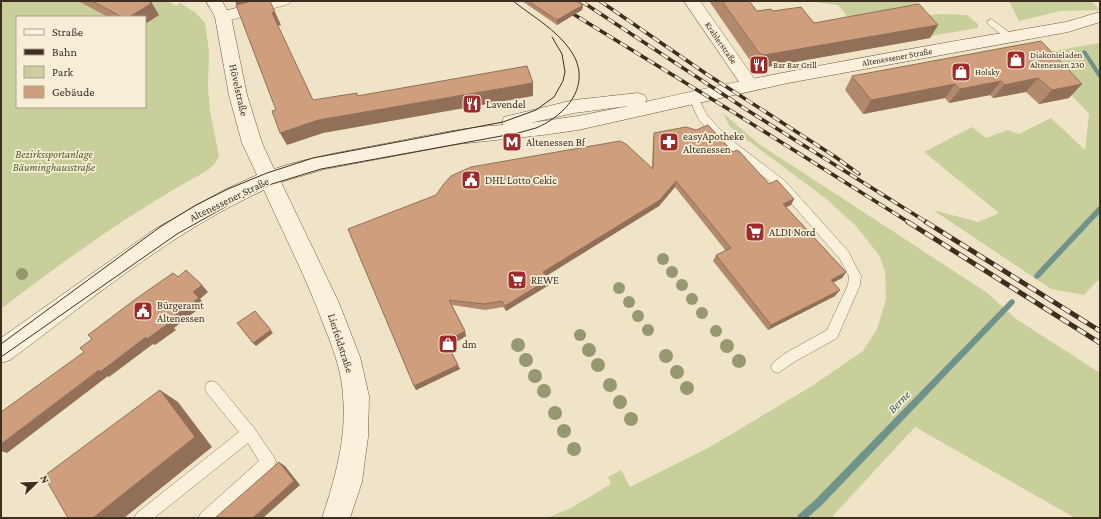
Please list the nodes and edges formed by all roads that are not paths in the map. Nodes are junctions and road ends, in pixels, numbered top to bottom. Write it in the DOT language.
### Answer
graph roads {
  1 [pos="283,1"];
  2 [pos="692,1"];
  3 [pos="218,9"];
  4 [pos="1100,17"];
  5 [pos="991,22"];
  6 [pos="1010,37"];
  7 [pos="750,84"];
  8 [pos="693,96"];
  9 [pos="269,179"];
  10 [pos="1,352"];
  11 [pos="778,367"];
  12 [pos="212,388"];
  13 [pos="249,433"];
  14 [pos="142,518"];
  15 [pos="206,518"];
  16 [pos="336,518"];
  1 -- 3 [label="main road"];
  2 -- 7 [label="main road, Krablerstraße"];
  3 -- 9 [label="main road, Hövelstraße"];
  4 -- 6 [label="main road, Altenessener Straße"];
  5 -- 6 [label="lane"];
  6 -- 7 [label="main road, Altenessener Straße"];
  7 -- 8 [label="main road, Altenessener Straße"];
  8 -- 9 [label="main road, Altenessener Straße"];
  8 -- 11 [label="lane"];
  9 -- 10 [label="main road, Altenessener Straße"];
  9 -- 16 [label="main road, Lierfeldstraße"];
  12 -- 13 [label="lane"];
  13 -- 14 [label="lane"];
  13 -- 15 [label="lane"];
}
